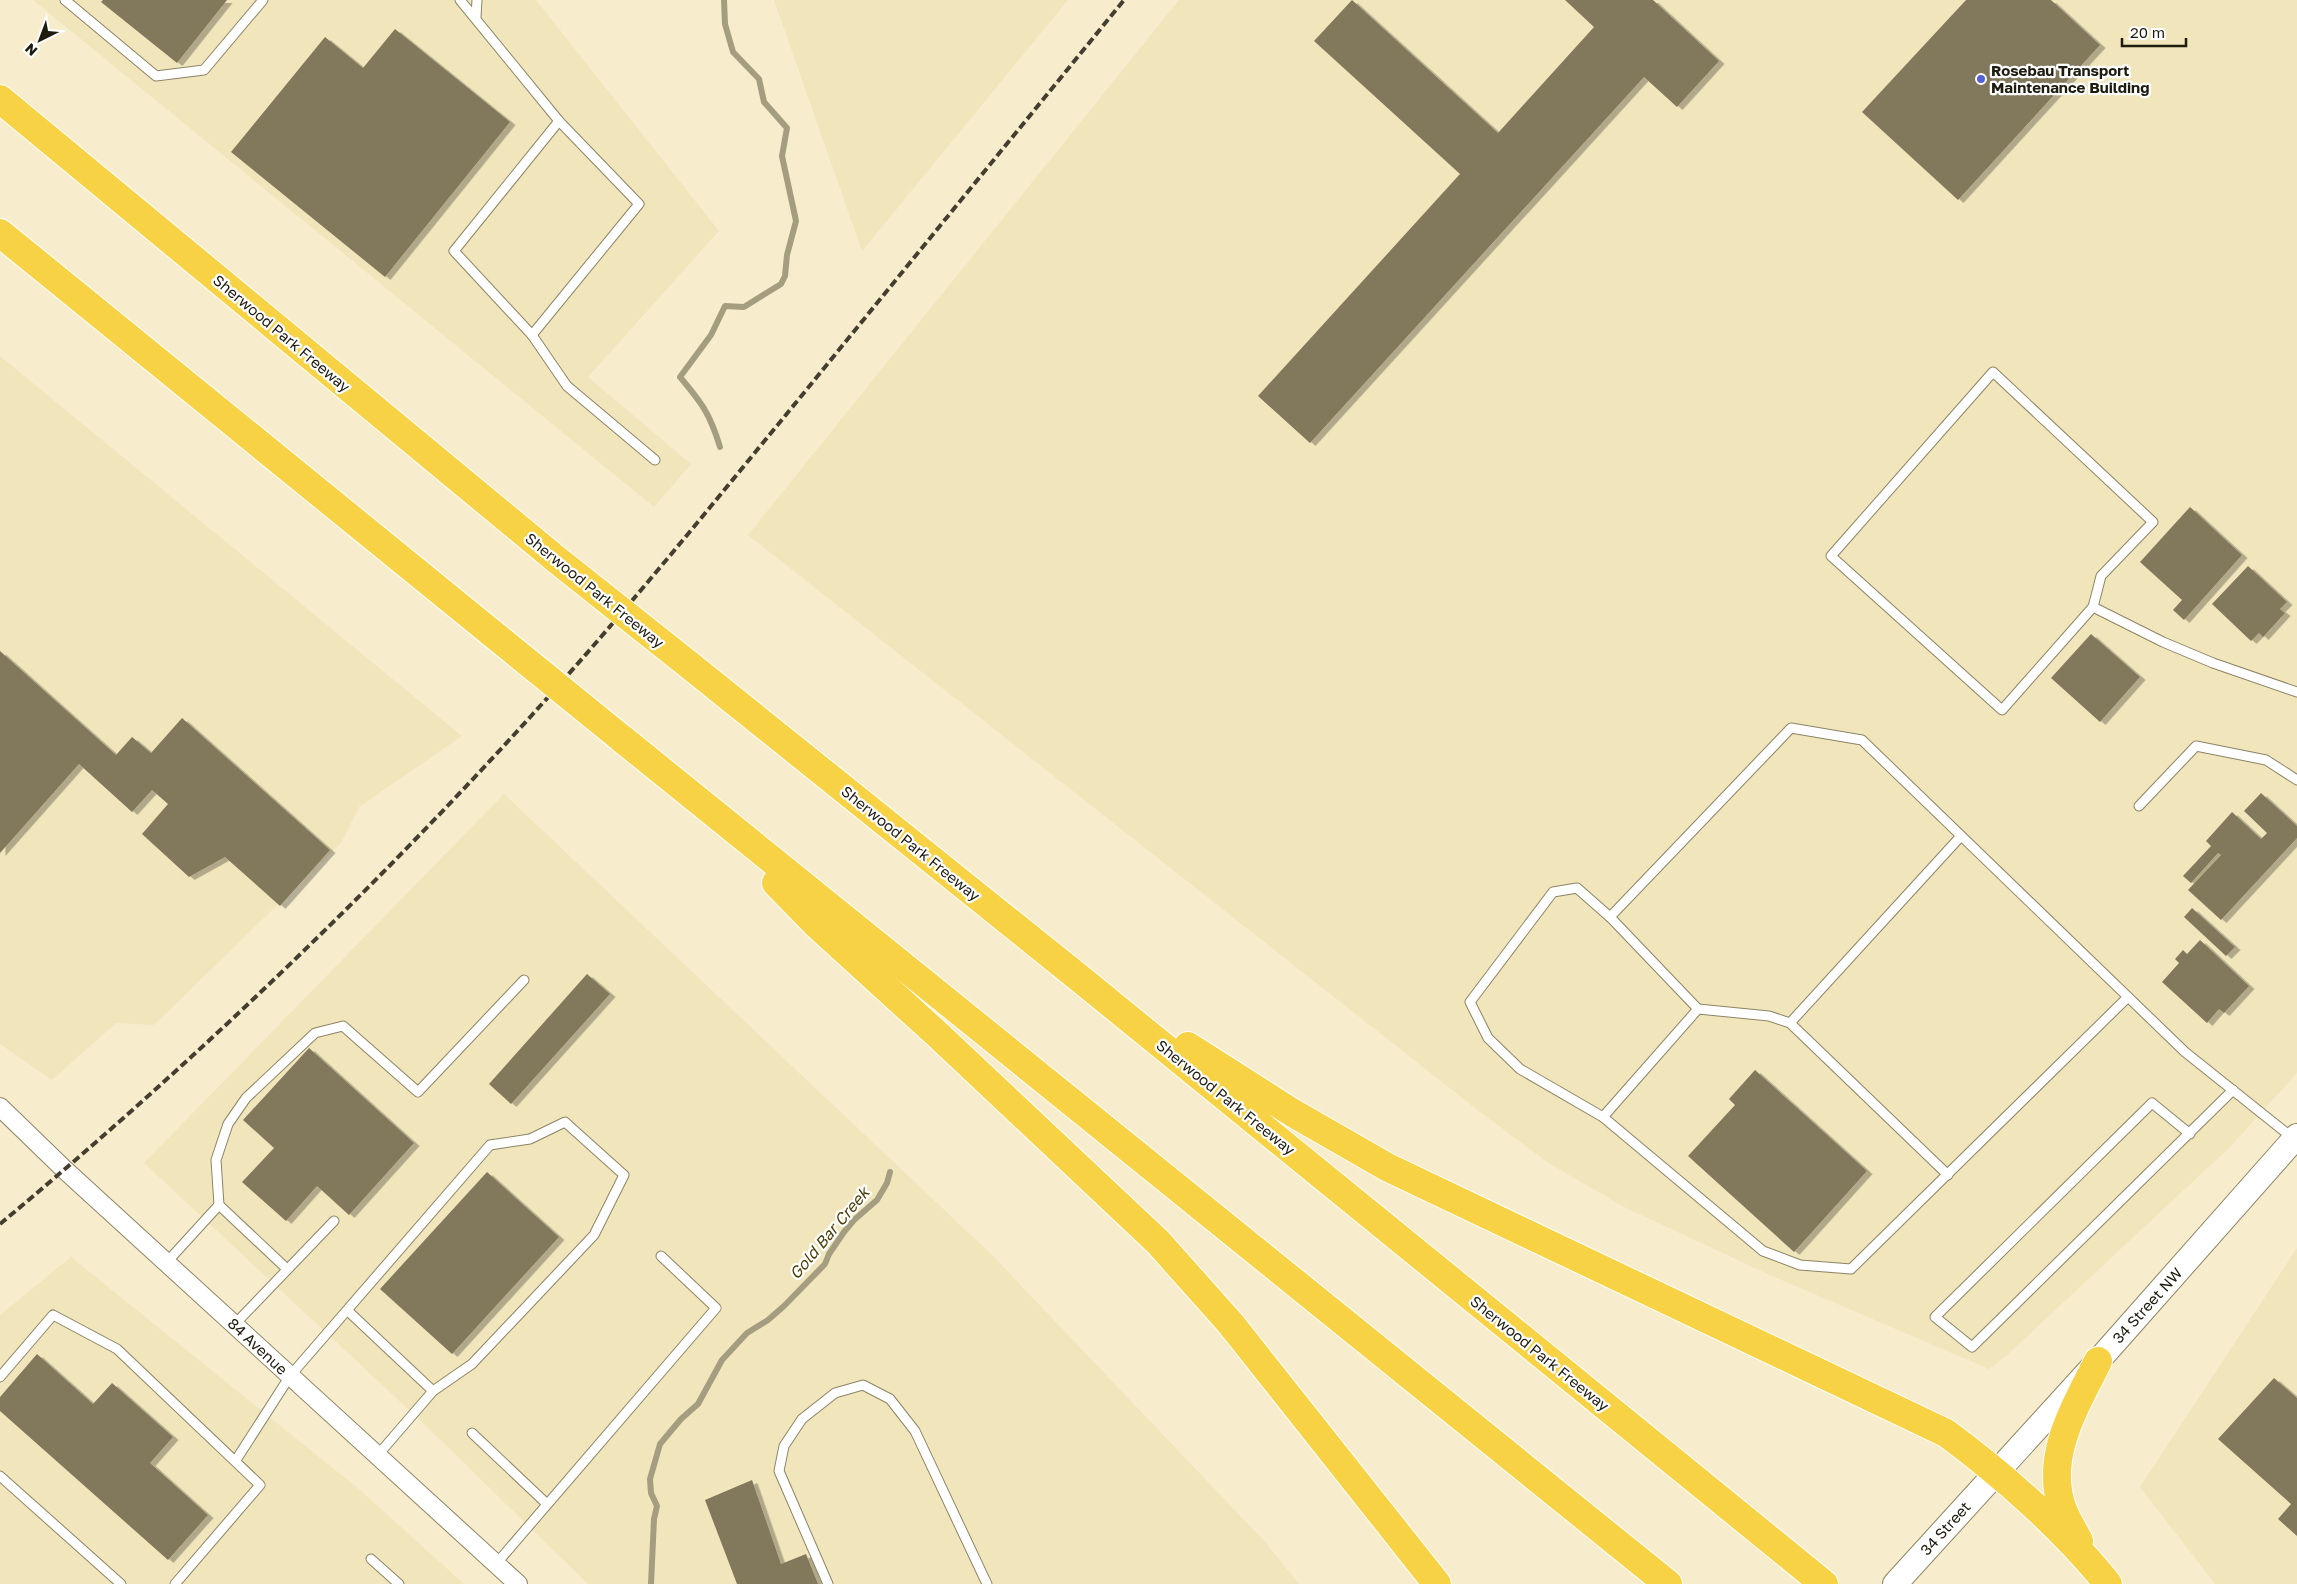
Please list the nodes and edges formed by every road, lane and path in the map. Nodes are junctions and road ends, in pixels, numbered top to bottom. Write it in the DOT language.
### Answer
graph roads {
  1 [pos="65,0"];
  2 [pos="263,0"];
  3 [pos="460,0"];
  4 [pos="477,0"];
  5 [pos="476,17"];
  6 [pos="0,100"];
  7 [pos="558,121"];
  8 [pos="0,233"];
  9 [pos="532,335"];
  10 [pos="654,460"];
  11 [pos="2093,606"];
  12 [pos="2297,692"];
  13 [pos="2297,780"];
  14 [pos="683,790"];
  15 [pos="2139,806"];
  16 [pos="1961,836"];
  17 [pos="1610,917"];
  18 [pos="1078,977"];
  19 [pos="524,980"];
  20 [pos="2128,997"];
  21 [pos="1698,1009"];
  22 [pos="1790,1023"];
  23 [pos="2233,1090"];
  24 [pos="0,1107"];
  25 [pos="1604,1117"];
  26 [pos="2190,1134"];
  27 [pos="2296,1138"];
  28 [pos="1948,1175"];
  29 [pos="219,1205"];
  30 [pos="334,1220"];
  31 [pos="661,1256"];
  32 [pos="167,1262"];
  33 [pos="288,1269"];
  34 [pos="348,1311"];
  35 [pos="235,1324"];
  36 [pos="2098,1361"];
  37 [pos="290,1376"];
  38 [pos="0,1377"];
  39 [pos="433,1391"];
  40 [pos="472,1433"];
  41 [pos="377,1456"];
  42 [pos="236,1460"];
  43 [pos="1995,1472"];
  44 [pos="0,1476"];
  45 [pos="547,1504"];
  46 [pos="371,1559"];
  47 [pos="496,1564"];
  48 [pos="2100,1574"];
  49 [pos="1900,1578"];
  50 [pos="121,1584"];
  51 [pos="175,1584"];
  52 [pos="399,1584"];
  53 [pos="518,1584"];
  54 [pos="828,1584"];
  55 [pos="986,1584"];
  56 [pos="1437,1584"];
  57 [pos="1668,1584"];
  58 [pos="1824,1584"];
  1 -- 2 [label="lane"];
  3 -- 5 [label="lane"];
  4 -- 5 [label="lane"];
  5 -- 7 [label="lane"];
  6 -- 18 [label="highway, Sherwood Park Freeway, bridge"];
  7 -- 9 [label="lane"];
  7 -- 9 [label="lane"];
  8 -- 14 [label="highway, bridge"];
  9 -- 10 [label="lane"];
  11 -- 11 [label="lane"];
  11 -- 12 [label="lane"];
  13 -- 15 [label="lane"];
  14 -- 56 [label="highway"];
  14 -- 57 [label="highway"];
  16 -- 17 [label="lane"];
  16 -- 20 [label="lane"];
  16 -- 22 [label="lane"];
  17 -- 21 [label="lane"];
  17 -- 25 [label="lane"];
  18 -- 43 [label="highway"];
  18 -- 58 [label="highway, Sherwood Park Freeway"];
  19 -- 29 [label="lane"];
  20 -- 23 [label="lane"];
  20 -- 28 [label="lane"];
  21 -- 22 [label="lane"];
  21 -- 25 [label="lane"];
  22 -- 28 [label="lane"];
  23 -- 26 [label="lane"];
  23 -- 27 [label="lane"];
  24 -- 32 [label="street, 84 Avenue"];
  25 -- 28 [label="lane"];
  26 -- 26 [label="lane"];
  27 -- 36 [label="main road, 34 Street NW"];
  29 -- 32 [label="lane"];
  29 -- 33 [label="lane"];
  30 -- 33 [label="lane"];
  31 -- 45 [label="lane"];
  32 -- 35 [label="street, 84 Avenue"];
  33 -- 35 [label="lane"];
  34 -- 37 [label="lane"];
  34 -- 39 [label="lane"];
  34 -- 39 [label="lane"];
  35 -- 37 [label="street, 84 Avenue"];
  36 -- 43 [label="main road, 34 Street NW"];
  36 -- 48 [label="highway"];
  37 -- 41 [label="street, 84 Avenue"];
  37 -- 42 [label="lane"];
  38 -- 42 [label="lane"];
  39 -- 41 [label="lane"];
  40 -- 45 [label="lane"];
  41 -- 47 [label="street, 84 Avenue"];
  42 -- 51 [label="lane"];
  43 -- 48 [label="highway"];
  43 -- 49 [label="main road, 34 Street"];
  44 -- 50 [label="lane"];
  45 -- 47 [label="lane"];
  46 -- 52 [label="lane"];
  47 -- 53 [label="street, 84 Avenue"];
  54 -- 55 [label="lane"];
}
